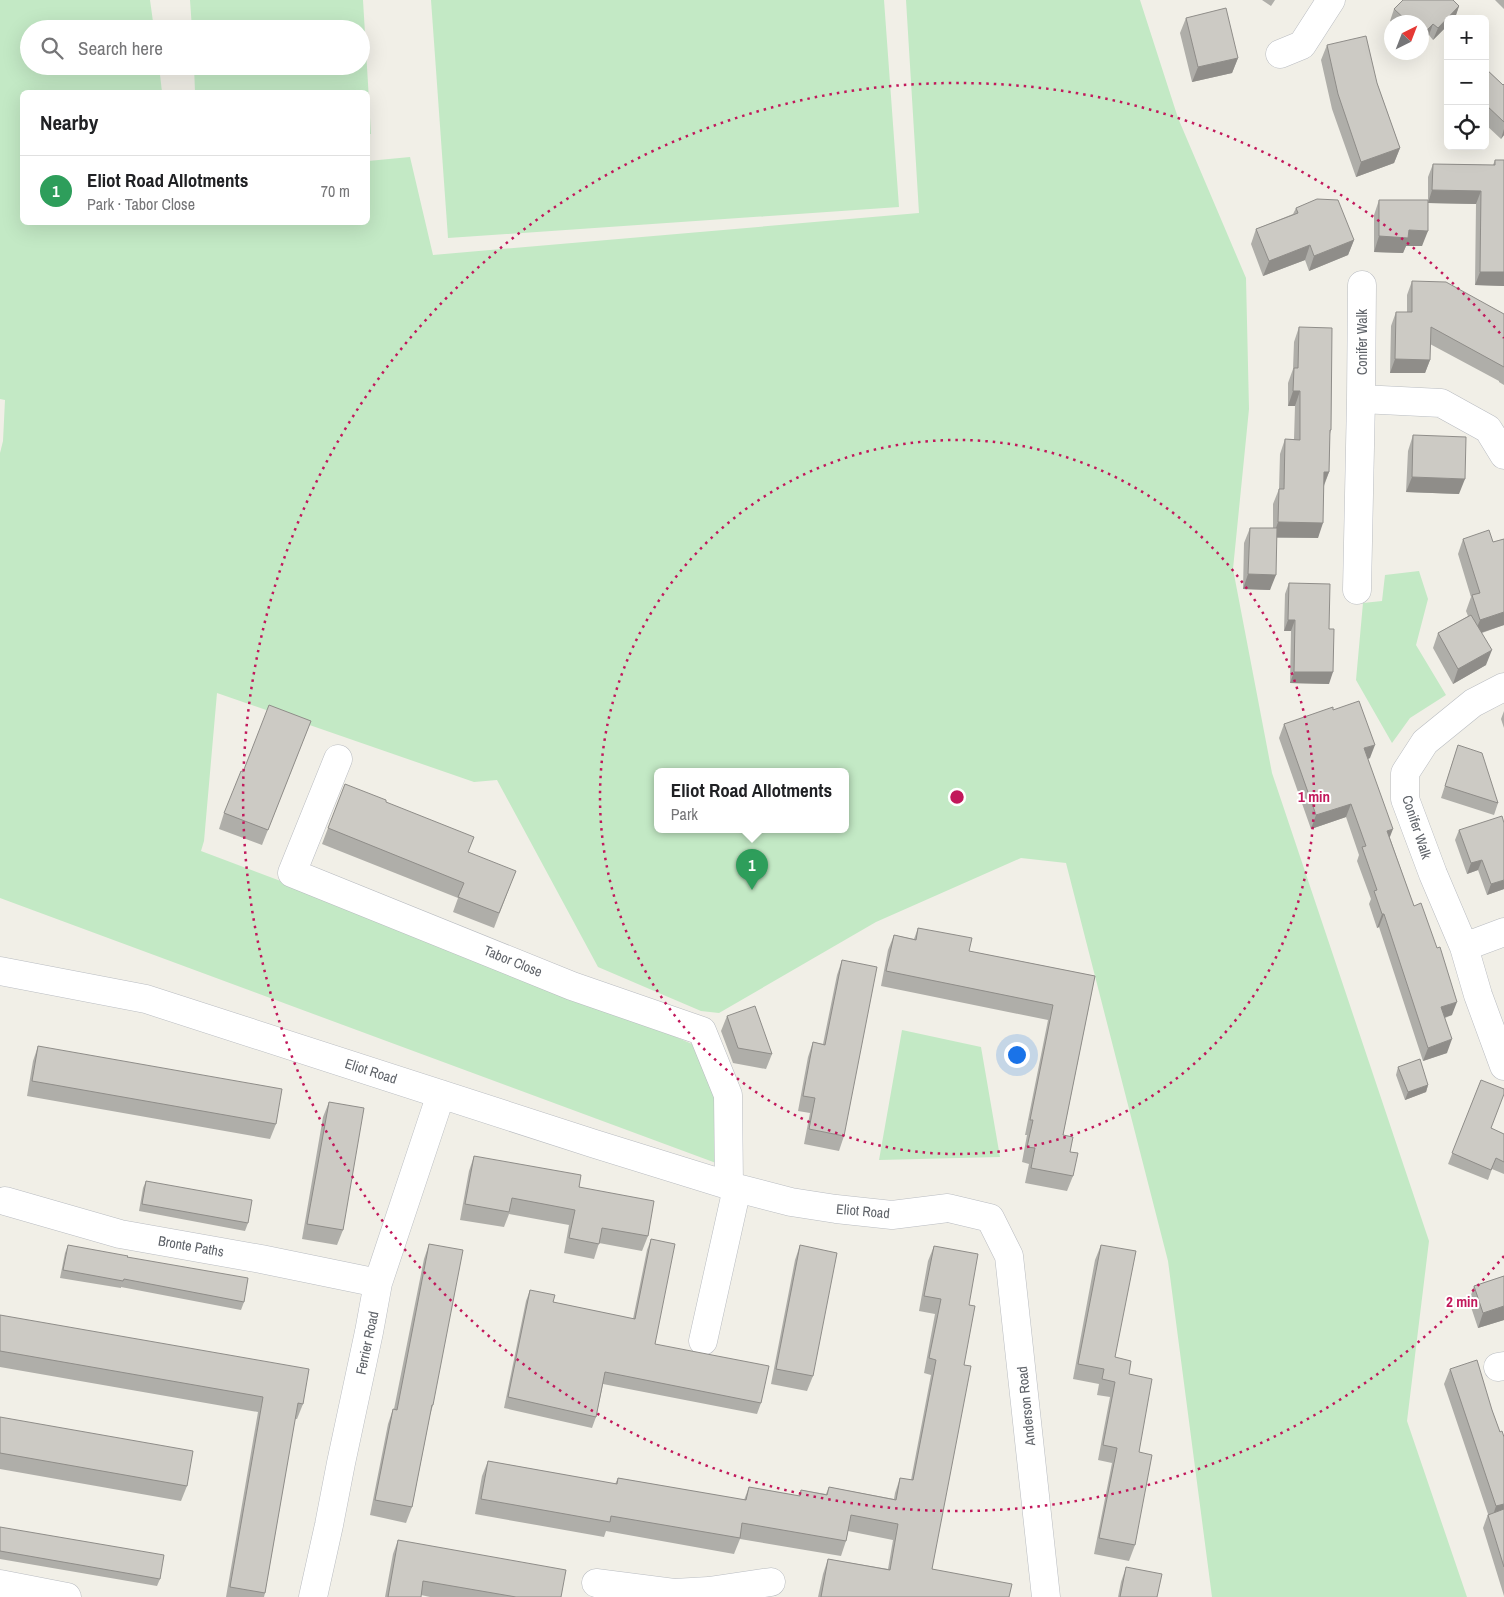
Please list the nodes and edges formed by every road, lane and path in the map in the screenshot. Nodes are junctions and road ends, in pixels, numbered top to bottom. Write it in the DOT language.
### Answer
graph roads {
  1 [pos="1331,0"];
  2 [pos="1280,54"];
  3 [pos="1362,285"];
  4 [pos="1361,399"];
  5 [pos="1504,455"];
  6 [pos="1357,590"];
  7 [pos="1504,687"];
  8 [pos="338,759"];
  9 [pos="1504,932"];
  10 [pos="1464,947"];
  11 [pos="0,971"];
  12 [pos="1504,1066"];
  13 [pos="441,1094"];
  14 [pos="733,1186"];
  15 [pos="5,1201"];
  16 [pos="990,1218"];
  17 [pos="378,1283"];
  18 [pos="703,1341"];
  19 [pos="771,1582"];
  20 [pos="596,1583"];
  21 [pos="0,1584"];
  22 [pos="674,1595"];
  23 [pos="67,1597"];
  24 [pos="313,1597"];
  25 [pos="1046,1597"];
  1 -- 2 [label="street"];
  3 -- 4 [label="street, Conifer Walk"];
  4 -- 5 [label="street"];
  4 -- 6 [label="street, Conifer Walk"];
  7 -- 10 [label="street, Conifer Walk"];
  8 -- 14 [label="street, Tabor Close"];
  9 -- 10 [label="street"];
  10 -- 12 [label="street, Conifer Walk"];
  11 -- 13 [label="street, Eliot Road"];
  13 -- 14 [label="street, Eliot Road"];
  13 -- 17 [label="street, Ferrier Road"];
  14 -- 16 [label="street, Eliot Road"];
  14 -- 18 [label="street"];
  15 -- 17 [label="street, Bronte Paths"];
  16 -- 25 [label="street, Anderson Road"];
  17 -- 24 [label="street, Ferrier Road"];
  19 -- 22 [label="street"];
  20 -- 22 [label="street"];
  21 -- 23 [label="street"];
}
